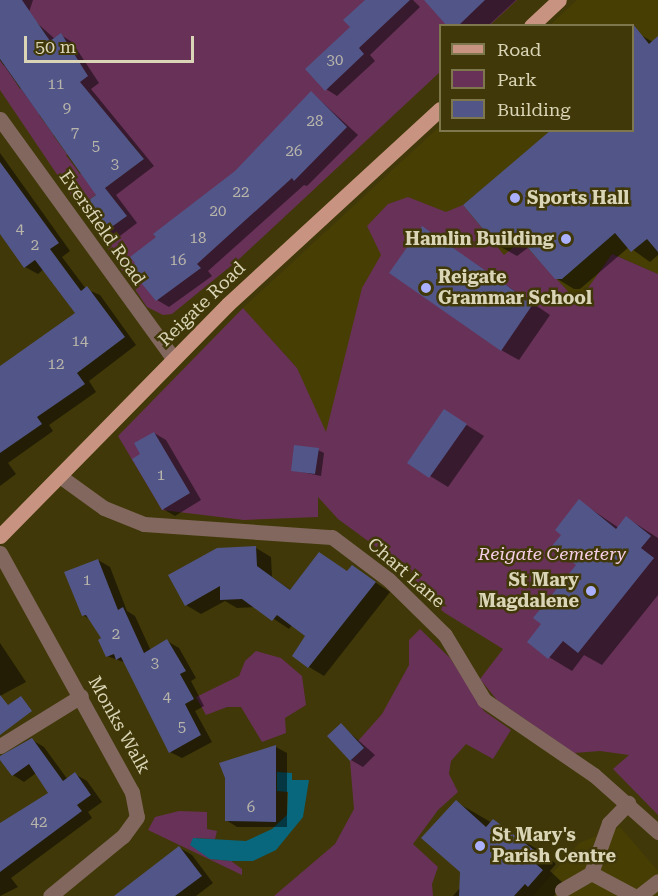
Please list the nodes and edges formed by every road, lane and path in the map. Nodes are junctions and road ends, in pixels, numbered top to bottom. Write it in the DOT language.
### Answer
graph roads {
  1 [pos="559,0"];
  2 [pos="533,24"];
  3 [pos="439,111"];
  4 [pos="0,118"];
  5 [pos="174,359"];
  6 [pos="61,477"];
  7 [pos="0,536"];
  8 [pos="0,553"];
  9 [pos="81,696"];
  10 [pos="0,746"];
  11 [pos="628,803"];
  12 [pos="658,832"];
  13 [pos="591,873"];
  14 [pos="658,881"];
  15 [pos="562,890"];
  16 [pos="50,896"];
  17 [pos="634,896"];
  18 [pos="639,896"];
  1 -- 2 [label="main road"];
  3 -- 5 [label="main road, Reigate Road"];
  4 -- 5 [label="street, Eversfield Road"];
  5 -- 6 [label="main road, Reigate Road"];
  6 -- 7 [label="main road, Reigate Road"];
  6 -- 11 [label="street, Chart Lane"];
  8 -- 9 [label="street, Monks Walk"];
  9 -- 10 [label="street"];
  9 -- 16 [label="street, Monks Walk"];
  11 -- 12 [label="street, Chart Lane"];
  11 -- 13 [label="street"];
  13 -- 15 [label="street"];
  13 -- 17 [label="street"];
  14 -- 18 [label="street"];
}
